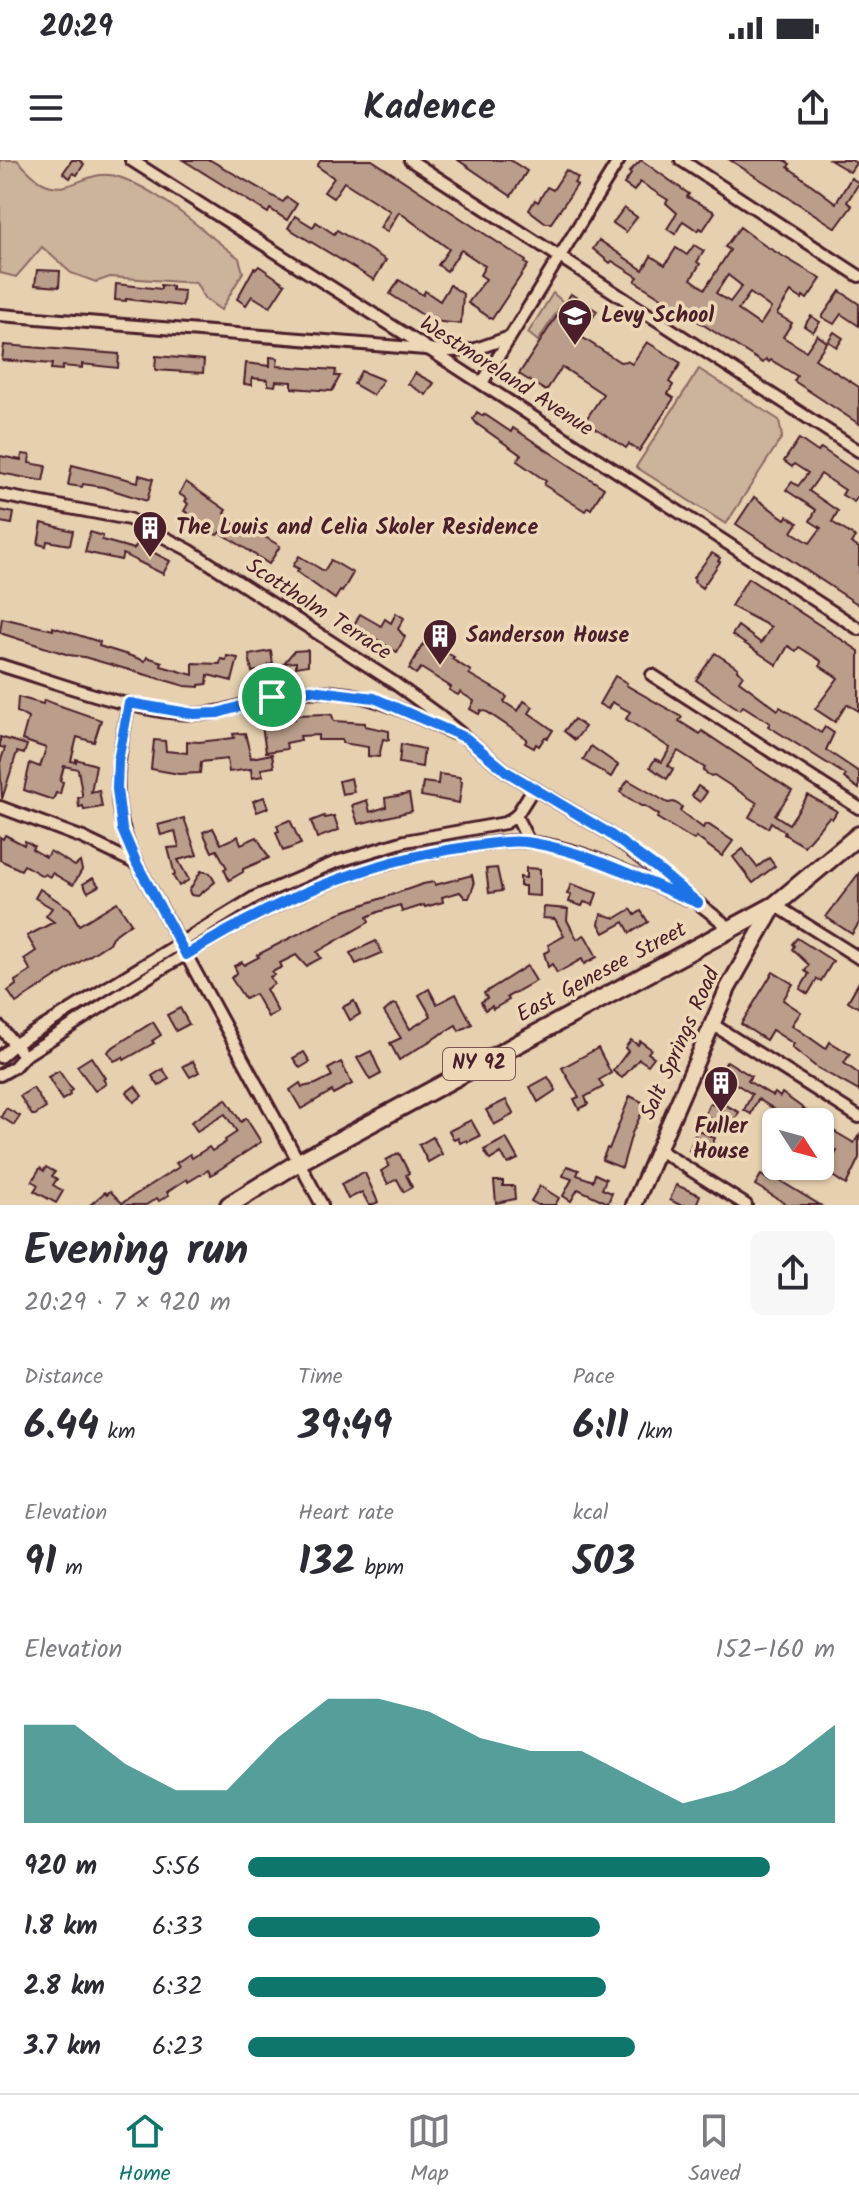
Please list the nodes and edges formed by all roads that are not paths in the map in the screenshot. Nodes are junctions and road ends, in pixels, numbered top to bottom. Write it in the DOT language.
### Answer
graph roads {
  1 [pos="131,160"];
  2 [pos="410,160"];
  3 [pos="619,160"];
  4 [pos="681,160"];
  5 [pos="558,256"];
  6 [pos="859,276"];
  7 [pos="0,315"];
  8 [pos="507,338"];
  9 [pos="430,350"];
  10 [pos="482,383"];
  11 [pos="859,451"];
  12 [pos="0,495"];
  13 [pos="859,629"];
  14 [pos="0,665"];
  15 [pos="652,675"];
  16 [pos="129,703"];
  17 [pos="466,738"];
  18 [pos="533,789"];
  19 [pos="0,807"];
  20 [pos="859,808"];
  21 [pos="516,816"];
  22 [pos="859,835"];
  23 [pos="529,842"];
  24 [pos="137,864"];
  25 [pos="698,903"];
  26 [pos="775,905"];
  27 [pos="730,928"];
  28 [pos="179,942"];
  29 [pos="186,955"];
  30 [pos="859,958"];
  31 [pos="712,1024"];
  32 [pos="0,1027"];
  33 [pos="15,1044"];
  34 [pos="24,1056"];
  35 [pos="0,1057"];
  36 [pos="0,1075"];
  37 [pos="859,1117"];
  38 [pos="659,1150"];
  39 [pos="299,1162"];
  40 [pos="229,1205"];
  41 [pos="322,1205"];
  42 [pos="634,1205"];
  43 [pos="746,1205"];
  1 -- 9 [label="street, Westmoreland Avenue"];
  2 -- 5 [label="street"];
  3 -- 5 [label="street"];
  4 -- 6 [label="street"];
  5 -- 8 [label="street"];
  5 -- 11 [label="street"];
  7 -- 9 [label="street"];
  8 -- 9 [label="street"];
  8 -- 10 [label="street"];
  9 -- 10 [label="street, Westmoreland Avenue"];
  10 -- 13 [label="street, Westmoreland Avenue"];
  12 -- 17 [label="street, Scottholm Terrace"];
  14 -- 16 [label="street"];
  15 -- 20 [label="street"];
  16 -- 17 [label="street"];
  16 -- 24 [label="street"];
  17 -- 18 [label="street, Scottholm Terrace"];
  18 -- 21 [label="street"];
  18 -- 25 [label="street, Scottholm Terrace"];
  19 -- 24 [label="street"];
  21 -- 23 [label="street"];
  21 -- 28 [label="street"];
  22 -- 26 [label="main road, East Genesee Street / NY 92"];
  23 -- 25 [label="street"];
  23 -- 29 [label="street"];
  24 -- 28 [label="street"];
  25 -- 27 [label="street"];
  26 -- 27 [label="main road, East Genesee Street / NY 92"];
  26 -- 30 [label="street"];
  26 -- 31 [label="street, Salt Springs Road"];
  27 -- 39 [label="main road, East Genesee Street / NY 92"];
  28 -- 29 [label="street"];
  28 -- 33 [label="street"];
  29 -- 34 [label="street"];
  29 -- 39 [label="street"];
  31 -- 37 [label="street"];
  31 -- 38 [label="street, Salt Springs Road"];
  32 -- 33 [label="street"];
  33 -- 34 [label="street"];
  33 -- 35 [label="street"];
  34 -- 36 [label="street"];
  38 -- 42 [label="street, Salt Springs Road"];
  38 -- 43 [label="street"];
  39 -- 40 [label="main road, East Genesee Street / NY 92"];
  39 -- 41 [label="street"];
}
